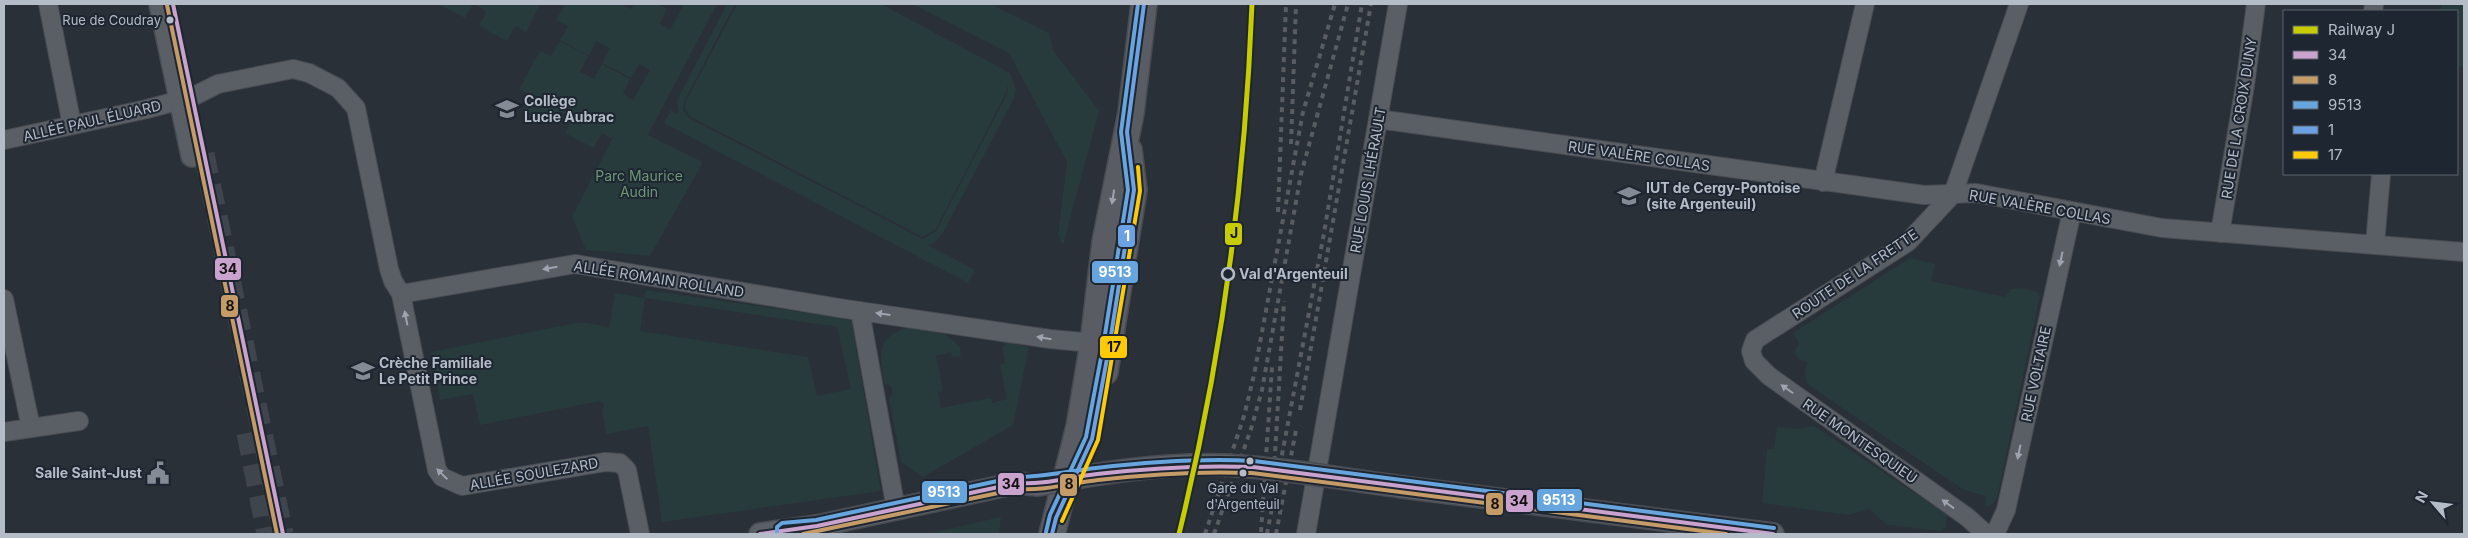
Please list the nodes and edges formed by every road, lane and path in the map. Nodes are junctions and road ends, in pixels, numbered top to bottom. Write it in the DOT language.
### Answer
graph roads {
  1 [pos="48,4"];
  2 [pos="160,4"];
  3 [pos="173,4"];
  4 [pos="1144,4"];
  5 [pos="1398,4"];
  6 [pos="1865,4"];
  7 [pos="2019,4"];
  8 [pos="2256,4"];
  9 [pos="186,99"];
  10 [pos="1378,119"];
  11 [pos="72,125"];
  12 [pos="1127,132"];
  13 [pos="4,140"];
  14 [pos="198,155"];
  15 [pos="2382,175"];
  16 [pos="1823,182"];
  17 [pos="1953,194"];
  18 [pos="2072,211"];
  19 [pos="2220,233"];
  20 [pos="2374,244"];
  21 [pos="2464,252"];
  22 [pos="401,294"];
  23 [pos="4,299"];
  24 [pos="860,311"];
  25 [pos="1755,340"];
  26 [pos="1093,343"];
  27 [pos="79,421"];
  28 [pos="31,428"];
  29 [pos="4,432"];
  30 [pos="1038,485"];
  31 [pos="896,509"];
  32 [pos="1054,526"];
  33 [pos="783,532"];
  34 [pos="640,534"];
  35 [pos="760,534"];
  36 [pos="839,534"];
  37 [pos="1306,534"];
  38 [pos="1773,534"];
  39 [pos="1986,534"];
  40 [pos="1995,534"];
  1 -- 11 [label="street"];
  2 -- 9 [label="street"];
  3 -- 9 [label="street"];
  4 -- 12 [label="main road"];
  5 -- 10 [label="street, RUE LOUIS LHÉRAULT"];
  6 -- 16 [label="street"];
  7 -- 17 [label="street, ROUTE DE LA FRETTE"];
  8 -- 19 [label="street, RUE DE LA CROIX DUNY"];
  9 -- 11 [label="street, ALLÉE PAUL ÉLUARD"];
  9 -- 14 [label="street"];
  9 -- 22 [label="street"];
  10 -- 16 [label="street, RUE VALÈRE COLLAS"];
  10 -- 37 [label="street, RUE LOUIS LHÉRAULT"];
  11 -- 13 [label="street, ALLÉE PAUL ÉLUARD"];
  12 -- 26 [label="main road, one-way"];
  12 -- 32 [label="main road"];
  15 -- 20 [label="street"];
  16 -- 17 [label="street, RUE VALÈRE COLLAS"];
  17 -- 18 [label="street, RUE VALÈRE COLLAS"];
  17 -- 25 [label="street, ROUTE DE LA FRETTE"];
  18 -- 19 [label="street, RUE VALÈRE COLLAS"];
  18 -- 40 [label="street, RUE VOLTAIRE, one-way"];
  19 -- 20 [label="street, RUE VALÈRE COLLAS"];
  20 -- 21 [label="street, RUE VALÈRE COLLAS"];
  24 -- 22 [label="street, ALLÉE ROMAIN ROLLAND, one-way"];
  34 -- 22 [label="street, ALLÉE SOULEZARD, one-way"];
  23 -- 28 [label="street"];
  26 -- 24 [label="street, ALLÉE ROMAIN ROLLAND, one-way"];
  24 -- 31 [label="street"];
  39 -- 25 [label="street, RUE MONTESQUIEU, one-way"];
  26 -- 32 [label="main road"];
  27 -- 28 [label="street"];
  28 -- 29 [label="street"];
  30 -- 31 [label="street"];
  30 -- 36 [label="street"];
  30 -- 38 [label="street, bridge"];
  31 -- 33 [label="street"];
  33 -- 35 [label="street"];
}
